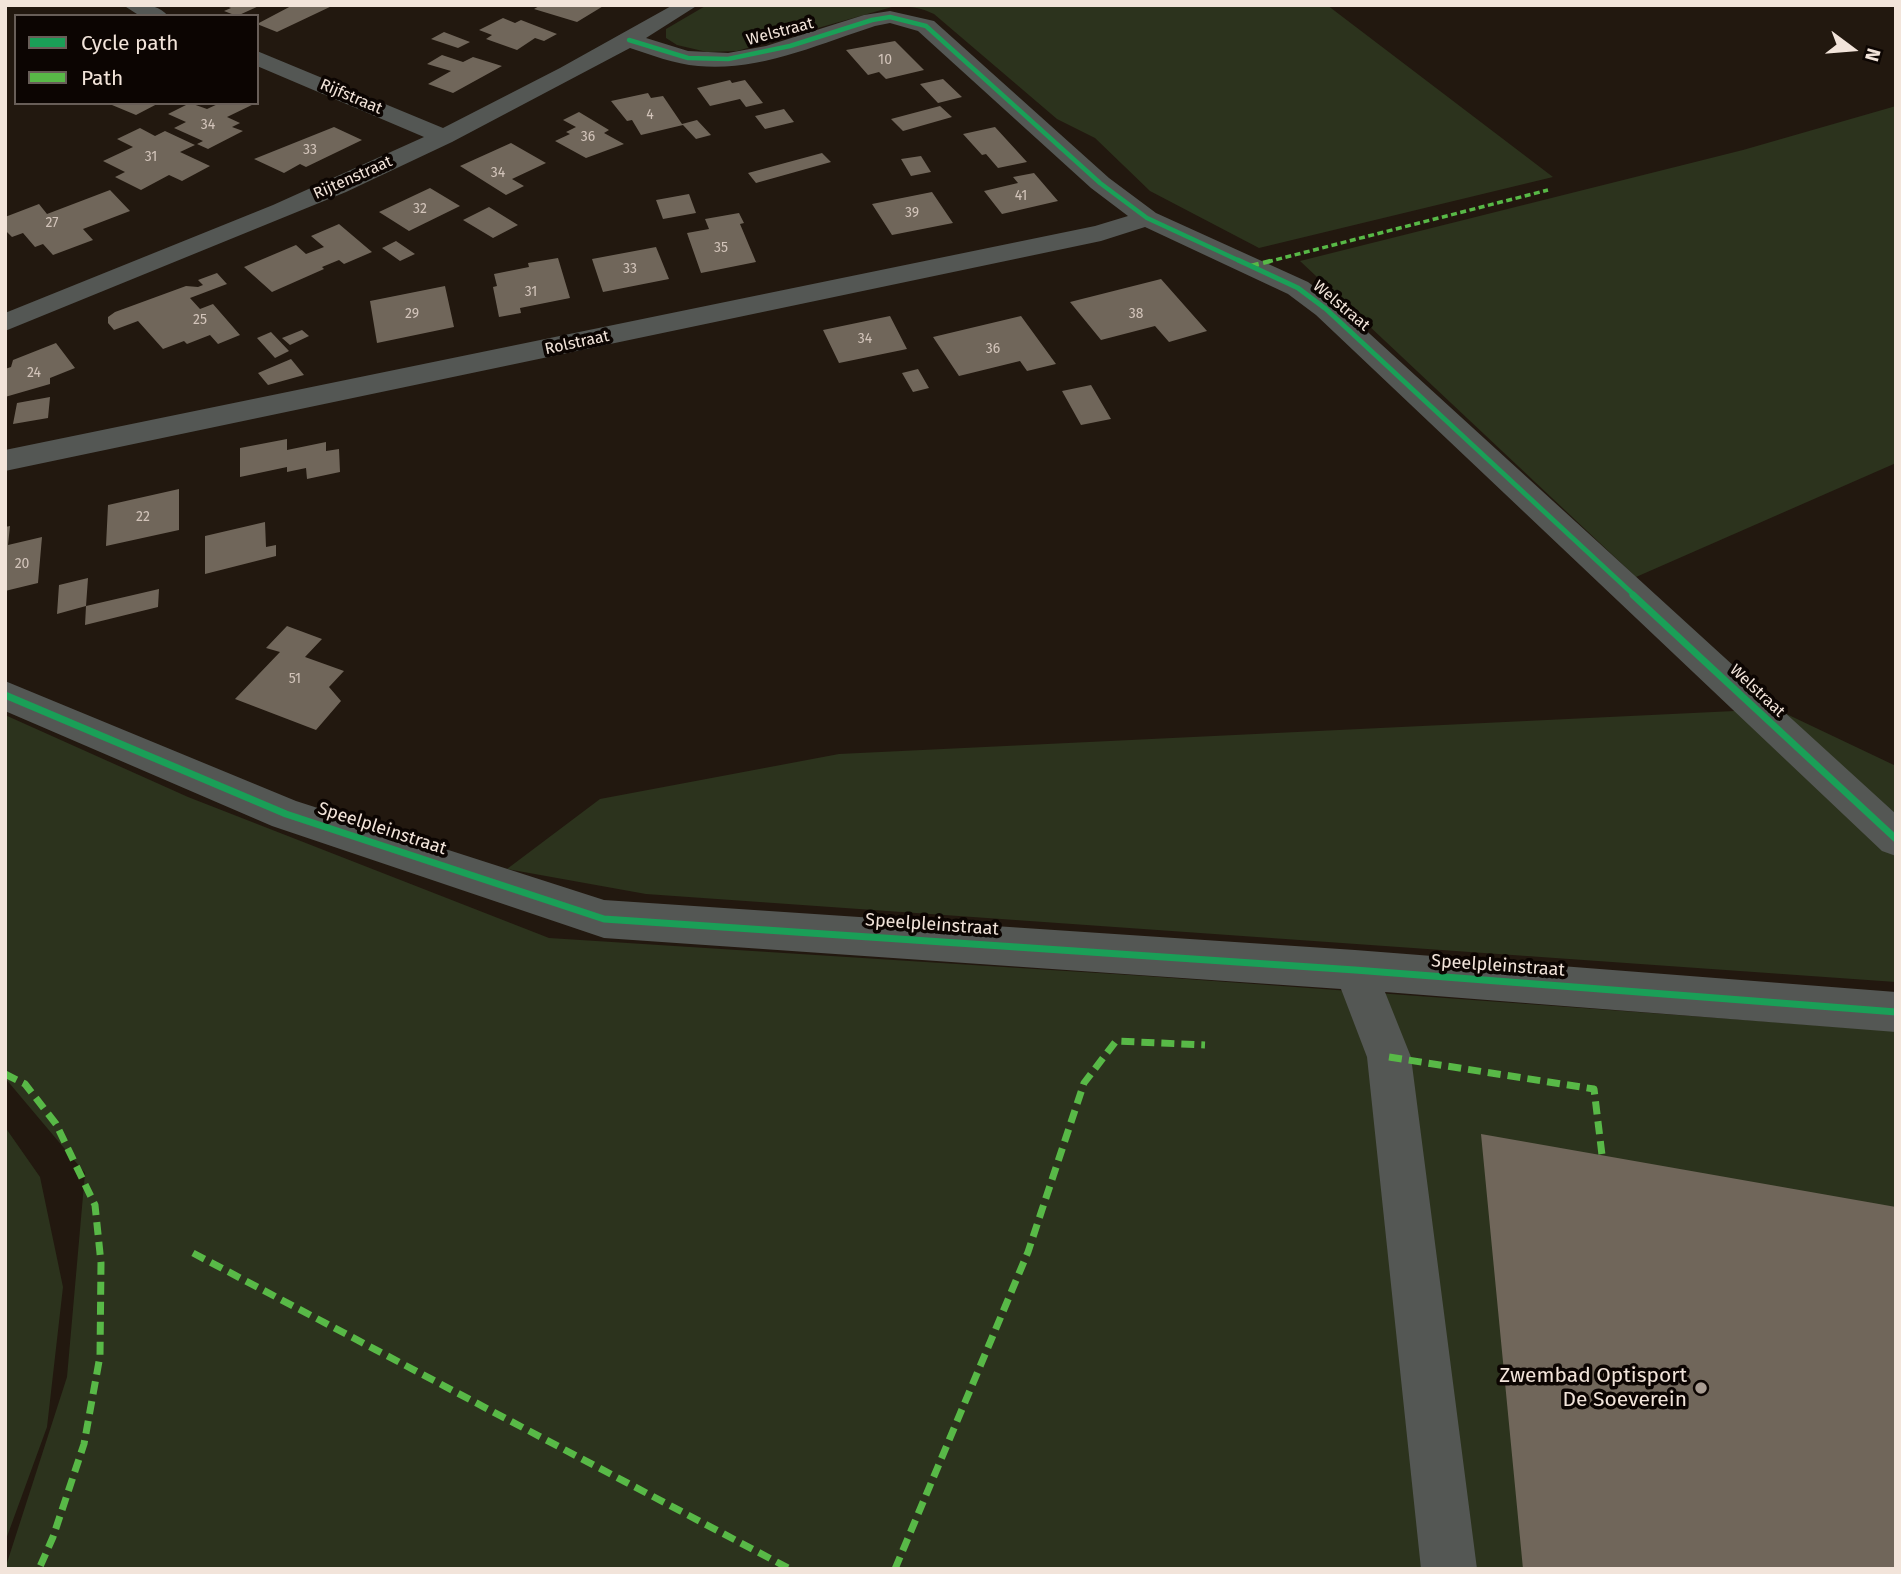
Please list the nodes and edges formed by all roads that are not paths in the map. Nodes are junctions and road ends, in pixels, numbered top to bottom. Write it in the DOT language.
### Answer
graph roads {
  1 [pos="133,5"];
  2 [pos="688,5"];
  3 [pos="153,14"];
  4 [pos="629,40"];
  5 [pos="259,59"];
  6 [pos="444,137"];
  7 [pos="1147,218"];
  8 [pos="5,323"];
  9 [pos="5,461"];
  10 [pos="5,695"];
  11 [pos="1896,839"];
  12 [pos="1355,970"];
  13 [pos="1896,1012"];
  14 [pos="1449,1569"];
  1 -- 3 [label="street"];
  2 -- 4 [label="street, Rijtenstraat"];
  4 -- 6 [label="street, Rijtenstraat"];
  4 -- 7 [label="street, Welstraat"];
  5 -- 6 [label="street, Rijfstraat"];
  6 -- 8 [label="street, Rijtenstraat"];
  7 -- 9 [label="street, Rolstraat"];
  7 -- 11 [label="street, Welstraat"];
  10 -- 12 [label="street, Speelpleinstraat"];
  12 -- 13 [label="street, Speelpleinstraat"];
  12 -- 14 [label="street"];
}
